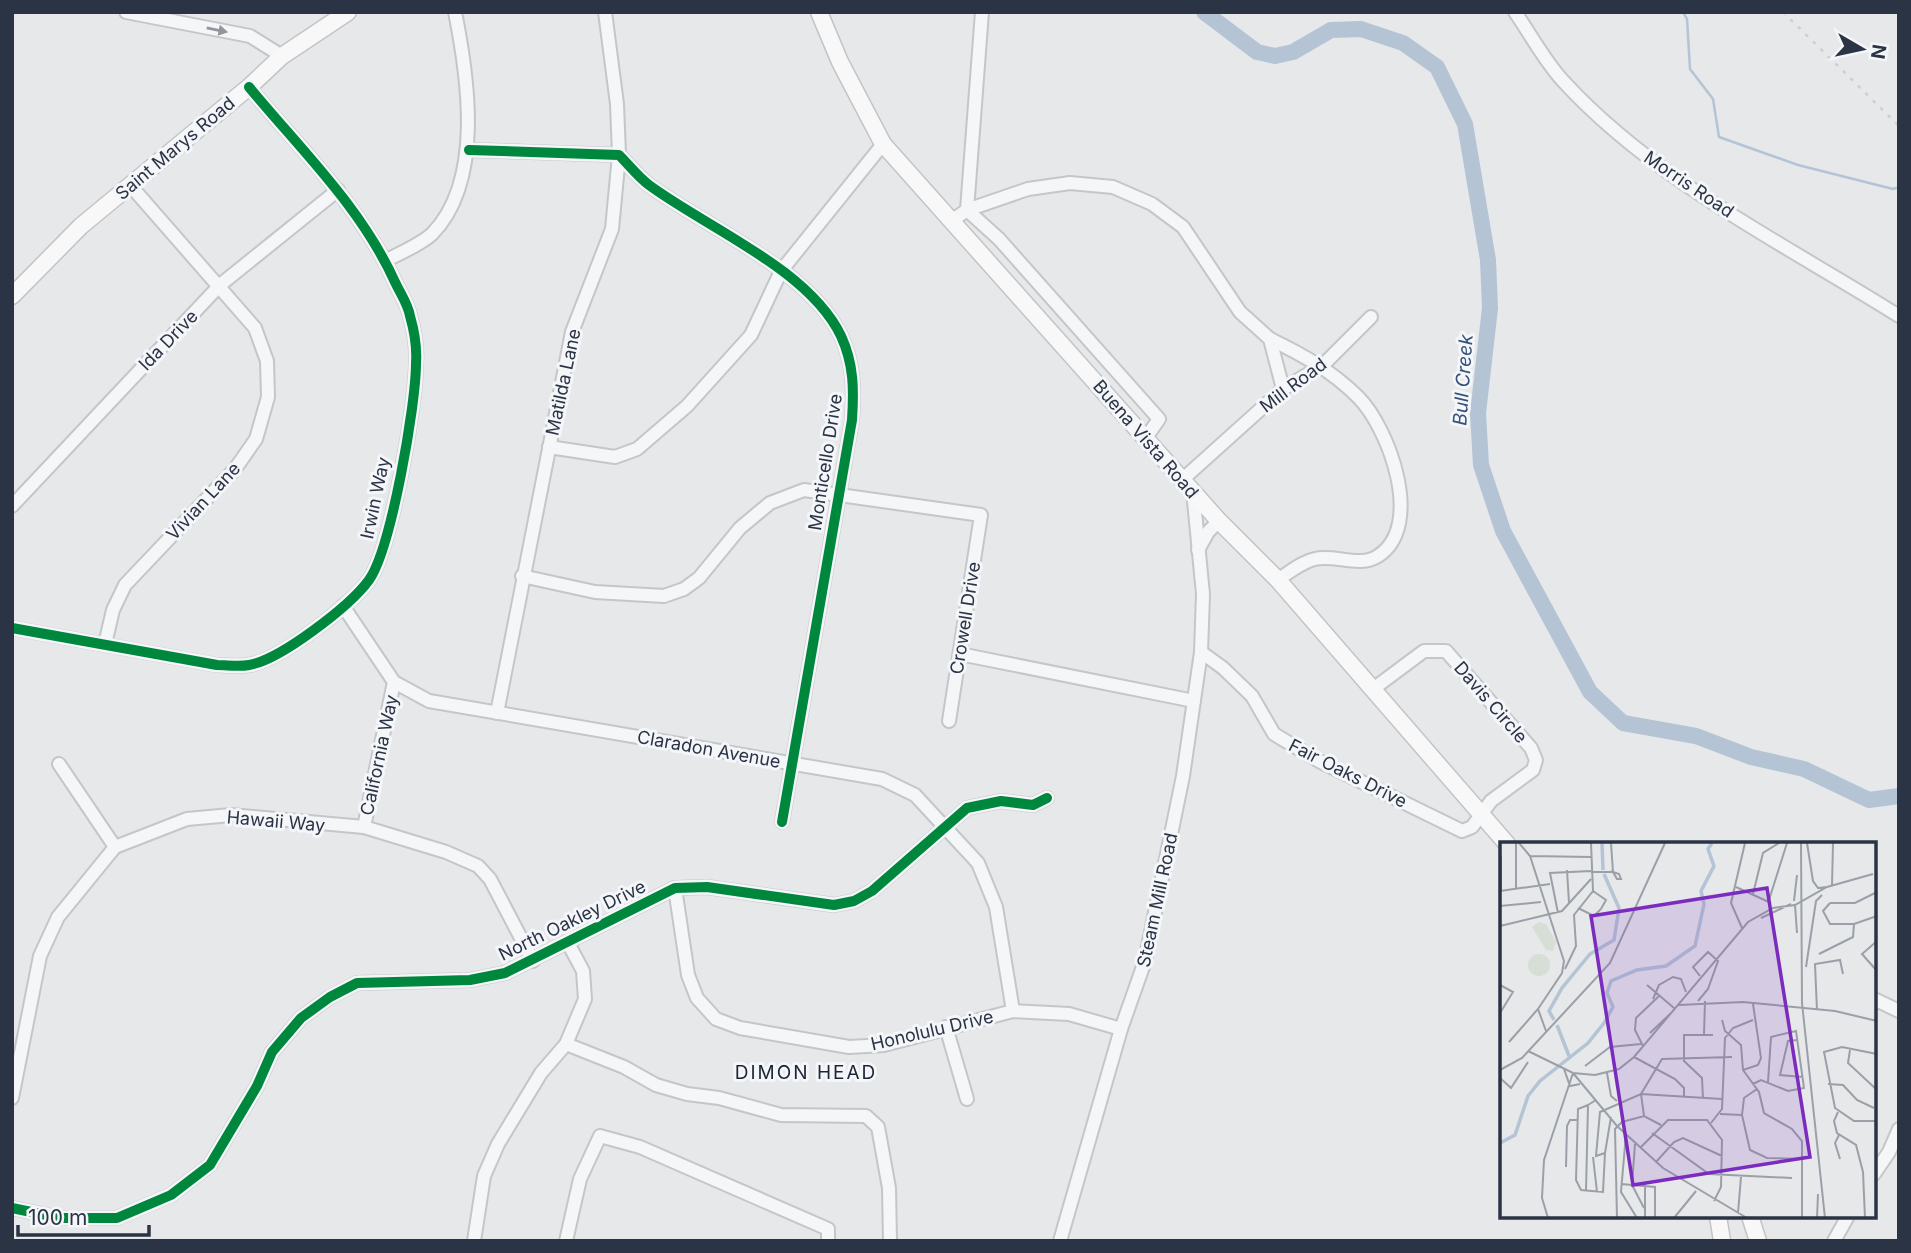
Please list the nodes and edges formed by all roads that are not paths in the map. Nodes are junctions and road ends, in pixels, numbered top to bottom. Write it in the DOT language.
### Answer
graph roads {
  1 [pos="126,12"];
  2 [pos="348,12"];
  3 [pos="455,12"];
  4 [pos="605,12"];
  5 [pos="819,12"];
  6 [pos="982,12"];
  7 [pos="1515,12"];
  8 [pos="282,57"];
  9 [pos="249,87"];
  10 [pos="883,144"];
  11 [pos="468,150"];
  12 [pos="619,155"];
  13 [pos="131,186"];
  14 [pos="338,190"];
  15 [pos="967,210"];
  16 [pos="953,220"];
  17 [pos="386,261"];
  18 [pos="781,271"];
  19 [pos="220,285"];
  20 [pos="12,296"];
  21 [pos="1899,316"];
  22 [pos="1371,317"];
  23 [pos="1270,339"];
  24 [pos="1323,366"];
  25 [pos="1283,389"];
  26 [pos="1145,439"];
  27 [pos="549,447"];
  28 [pos="1188,485"];
  29 [pos="839,494"];
  30 [pos="12,506"];
  31 [pos="1219,521"];
  32 [pos="1198,551"];
  33 [pos="522,576"];
  34 [pos="1278,580"];
  35 [pos="343,606"];
  36 [pos="12,628"];
  37 [pos="105,644"];
  38 [pos="1201,652"];
  39 [pos="960,654"];
  40 [pos="394,682"];
  41 [pos="1373,689"];
  42 [pos="1194,701"];
  43 [pos="497,713"];
  44 [pos="949,721"];
  45 [pos="792,763"];
  46 [pos="59,764"];
  47 [pos="1047,797"];
  48 [pos="1480,815"];
  49 [pos="782,822"];
  50 [pos="947,826"];
  51 [pos="364,827"];
  52 [pos="1505,842"];
  53 [pos="115,847"];
  54 [pos="675,888"];
  55 [pos="568,943"];
  56 [pos="533,961"];
  57 [pos="1876,1000"];
  58 [pos="1013,1011"];
  59 [pos="1899,1011"];
  60 [pos="946,1027"];
  61 [pos="1121,1029"];
  62 [pos="566,1044"];
  63 [pos="12,1098"];
  64 [pos="967,1099"];
  65 [pos="1899,1129"];
  66 [pos="1894,1155"];
  67 [pos="1876,1172"];
  68 [pos="12,1208"];
  69 [pos="1718,1218"];
  70 [pos="1751,1218"];
  71 [pos="1847,1218"];
  72 [pos="474,1241"];
  73 [pos="566,1241"];
  74 [pos="828,1241"];
  75 [pos="890,1241"];
  76 [pos="1060,1241"];
  77 [pos="1722,1241"];
  78 [pos="1758,1241"];
  79 [pos="1834,1241"];
  1 -- 8 [label="street, one-way"];
  2 -- 8 [label="main road, Saint Marys Road"];
  3 -- 11 [label="street"];
  4 -- 12 [label="street, Matilda Lane"];
  5 -- 10 [label="main road, Buena Vista Road"];
  6 -- 15 [label="street"];
  7 -- 21 [label="street, Morris Road"];
  8 -- 9 [label="main road, Saint Marys Road"];
  9 -- 13 [label="main road, Saint Marys Road"];
  9 -- 14 [label="street, Irwin Way"];
  10 -- 16 [label="main road, Buena Vista Road"];
  10 -- 18 [label="street"];
  11 -- 12 [label="street"];
  11 -- 17 [label="street"];
  12 -- 18 [label="street, Monticello Drive"];
  12 -- 27 [label="street, Matilda Lane"];
  13 -- 19 [label="street, Vivian Lane"];
  13 -- 20 [label="main road, Saint Marys Road"];
  14 -- 17 [label="street, Irwin Way"];
  14 -- 19 [label="street, Ida Drive"];
  15 -- 16 [label="street"];
  15 -- 23 [label="street"];
  15 -- 26 [label="street"];
  16 -- 26 [label="main road, Buena Vista Road"];
  17 -- 35 [label="street, Irwin Way"];
  18 -- 27 [label="street"];
  18 -- 29 [label="street, Monticello Drive"];
  19 -- 30 [label="street, Ida Drive"];
  19 -- 37 [label="street, Vivian Lane"];
  22 -- 24 [label="street, Mill Road"];
  23 -- 24 [label="street"];
  23 -- 25 [label="street"];
  24 -- 25 [label="street, Mill Road"];
  24 -- 34 [label="street"];
  25 -- 28 [label="street, Mill Road"];
  26 -- 28 [label="main road, Buena Vista Road"];
  27 -- 33 [label="street, Matilda Lane"];
  28 -- 31 [label="main road, Buena Vista Road"];
  28 -- 32 [label="street, Steam Mill Road"];
  29 -- 33 [label="street"];
  29 -- 39 [label="street, Crowell Drive"];
  29 -- 45 [label="street, Monticello Drive"];
  31 -- 32 [label="street"];
  31 -- 34 [label="main road, Buena Vista Road"];
  32 -- 38 [label="street, Steam Mill Road"];
  33 -- 43 [label="street, Matilda Lane"];
  34 -- 41 [label="main road, Buena Vista Road"];
  35 -- 37 [label="street, Irwin Way"];
  35 -- 40 [label="street, Claradon Avenue"];
  36 -- 37 [label="street, Irwin Way"];
  38 -- 42 [label="street, Steam Mill Road"];
  38 -- 48 [label="street, Fair Oaks Drive"];
  39 -- 42 [label="street"];
  39 -- 44 [label="street, Crowell Drive"];
  40 -- 43 [label="street, Claradon Avenue"];
  40 -- 51 [label="street, California Way"];
  41 -- 48 [label="main road, Buena Vista Road"];
  41 -- 48 [label="street, Davis Circle"];
  42 -- 61 [label="street, Steam Mill Road"];
  43 -- 45 [label="street, Claradon Avenue"];
  45 -- 49 [label="street, Monticello Drive"];
  45 -- 50 [label="street, Claradon Avenue"];
  46 -- 53 [label="street"];
  47 -- 50 [label="street, North Oakley Drive"];
  48 -- 52 [label="main road, Buena Vista Road"];
  50 -- 54 [label="street, North Oakley Drive"];
  50 -- 58 [label="street, Claradon Avenue"];
  51 -- 53 [label="street, Hawaii Way"];
  51 -- 56 [label="street, Hawaii Way"];
  53 -- 63 [label="street, Hawaii Way"];
  54 -- 55 [label="street, North Oakley Drive"];
  54 -- 60 [label="street, Honolulu Drive"];
  55 -- 56 [label="street, North Oakley Drive"];
  55 -- 62 [label="street"];
  56 -- 68 [label="street, North Oakley Drive"];
  57 -- 59 [label="street"];
  58 -- 60 [label="street, Honolulu Drive"];
  58 -- 61 [label="street, Honolulu Drive"];
  60 -- 64 [label="street"];
  61 -- 76 [label="street, Steam Mill Road"];
  62 -- 72 [label="street"];
  62 -- 75 [label="street"];
  65 -- 66 [label="street"];
  66 -- 67 [label="street"];
  69 -- 77 [label="main road"];
  70 -- 78 [label="main road"];
  71 -- 79 [label="street"];
  73 -- 74 [label="street"];
}
